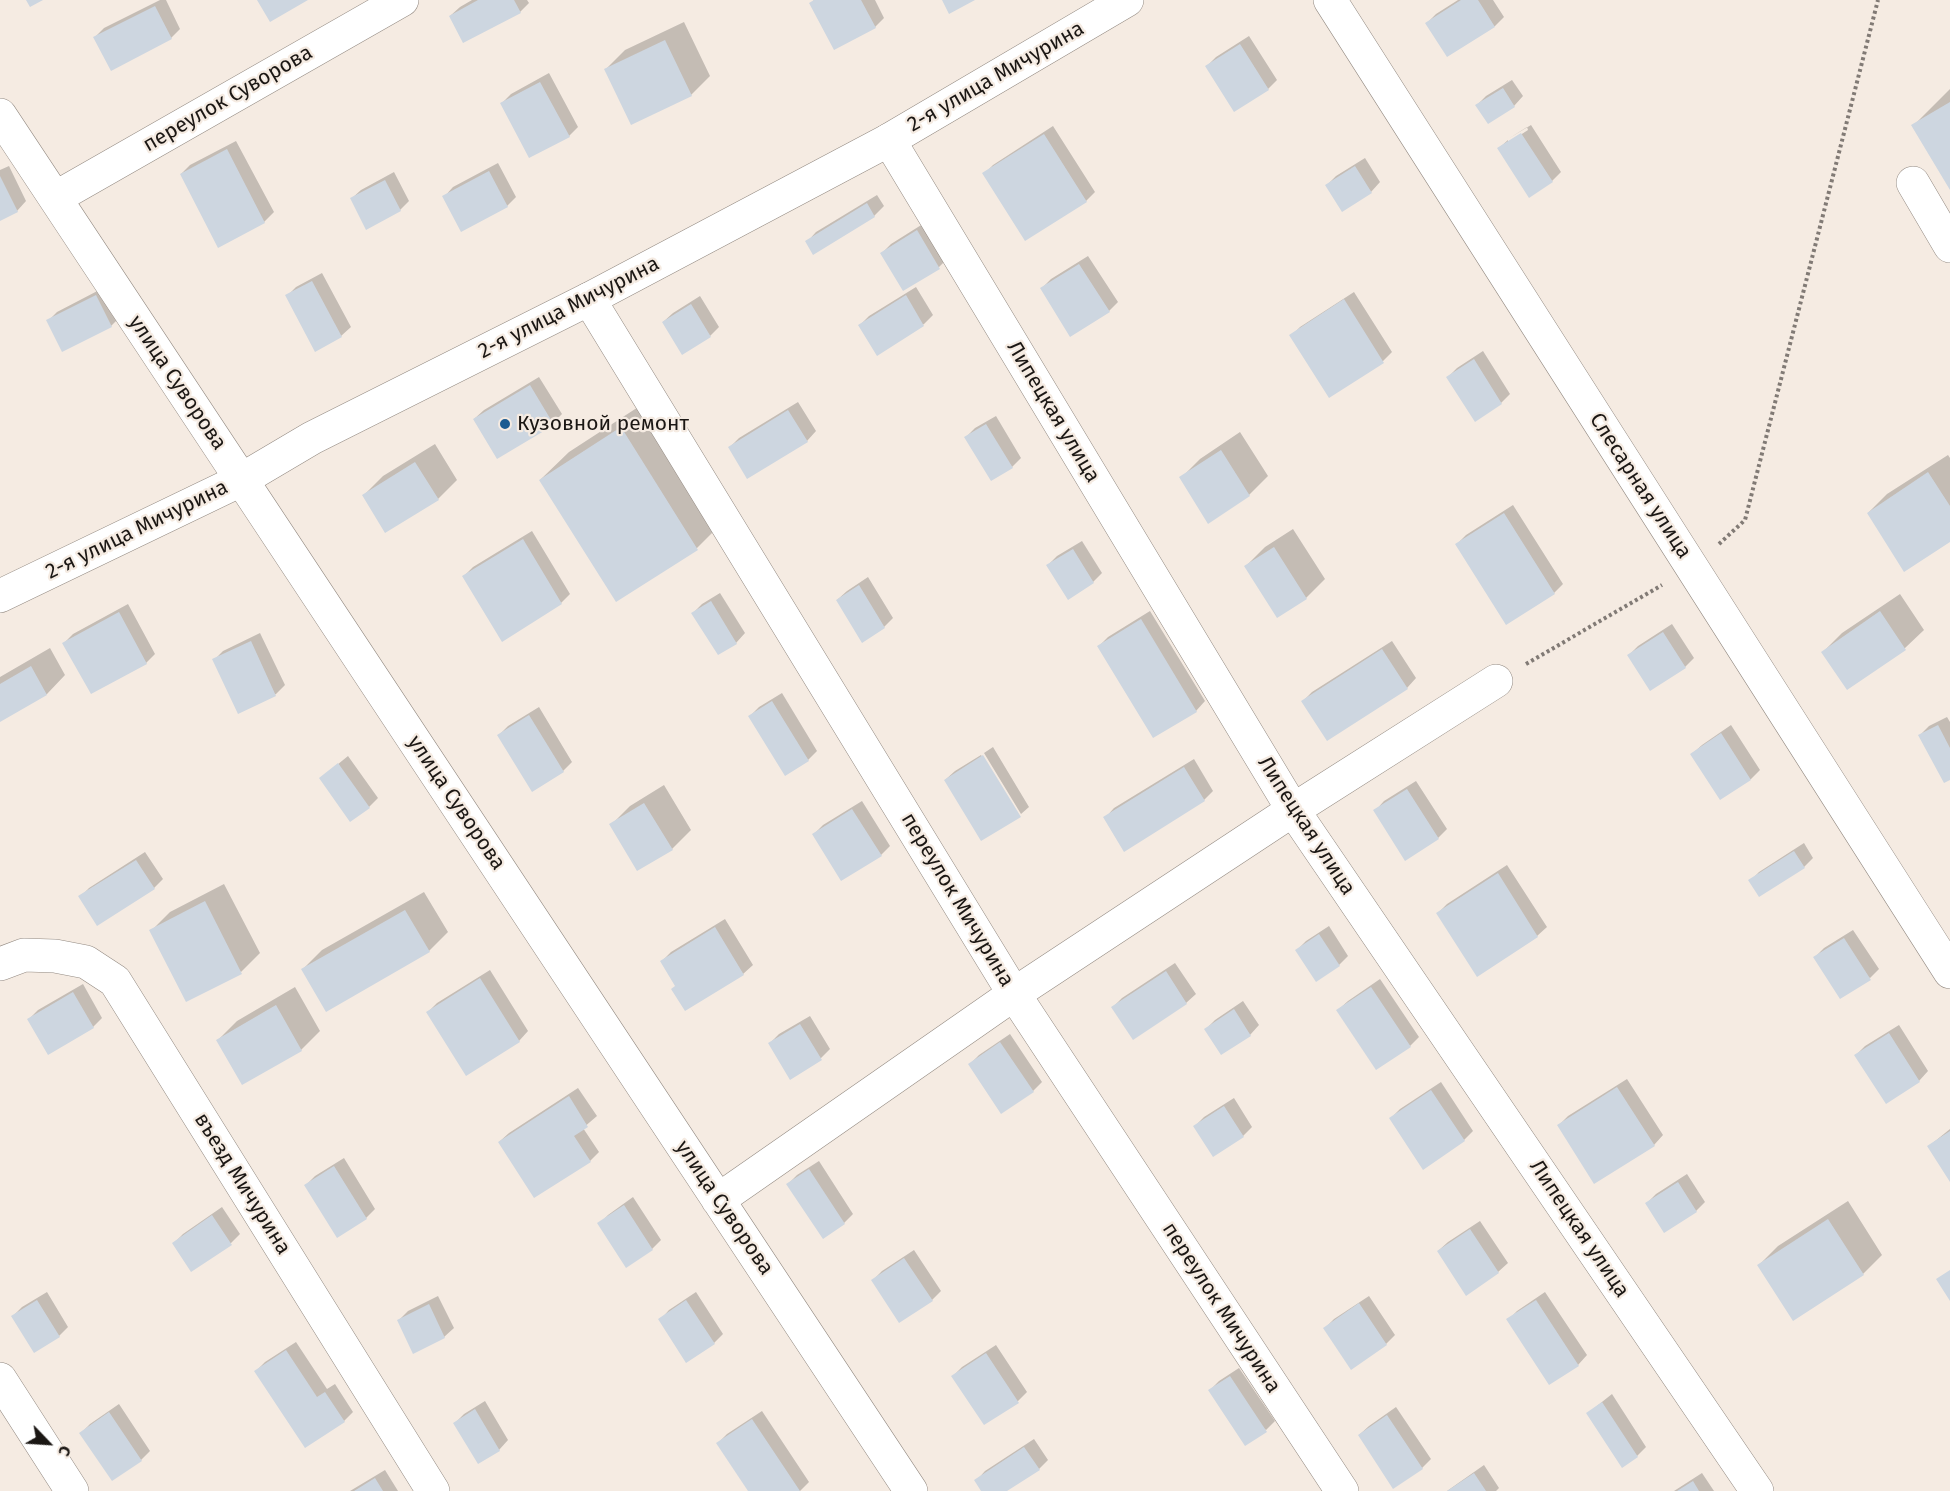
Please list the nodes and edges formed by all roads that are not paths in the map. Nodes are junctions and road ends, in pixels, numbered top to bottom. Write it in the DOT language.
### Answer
graph roads {
  1 [pos="402,0"];
  2 [pos="1127,0"];
  3 [pos="1330,0"];
  4 [pos="0,115"];
  5 [pos="889,140"];
  6 [pos="1913,183"];
  7 [pos="55,198"];
  8 [pos="1950,246"];
  9 [pos="589,298"];
  10 [pos="241,480"];
  11 [pos="0,596"];
  12 [pos="1496,681"];
  13 [pos="1293,810"];
  14 [pos="0,964"];
  15 [pos="1950,972"];
  16 [pos="1014,994"];
  17 [pos="718,1200"];
  18 [pos="0,1379"];
  19 [pos="72,1491"];
  20 [pos="433,1491"];
  21 [pos="911,1491"];
  22 [pos="1341,1491"];
  23 [pos="1757,1491"];
  1 -- 7 [label="street, переулок Суворова"];
  2 -- 5 [label="street, 2-я улица Мичурина"];
  3 -- 15 [label="street, Слесарная улица"];
  4 -- 7 [label="street, улица Суворова"];
  5 -- 9 [label="street, 2-я улица Мичурина"];
  5 -- 13 [label="street, Липецкая улица"];
  6 -- 8 [label="street"];
  7 -- 10 [label="street, улица Суворова"];
  9 -- 10 [label="street, 2-я улица Мичурина"];
  9 -- 16 [label="street, переулок Мичурина"];
  10 -- 11 [label="street, 2-я улица Мичурина"];
  10 -- 17 [label="street, улица Суворова"];
  12 -- 13 [label="street"];
  13 -- 16 [label="street"];
  13 -- 23 [label="street, Липецкая улица"];
  14 -- 20 [label="street, въезд Мичурина"];
  16 -- 17 [label="street"];
  16 -- 22 [label="street, переулок Мичурина"];
  17 -- 21 [label="street, улица Суворова"];
  18 -- 19 [label="street"];
}
